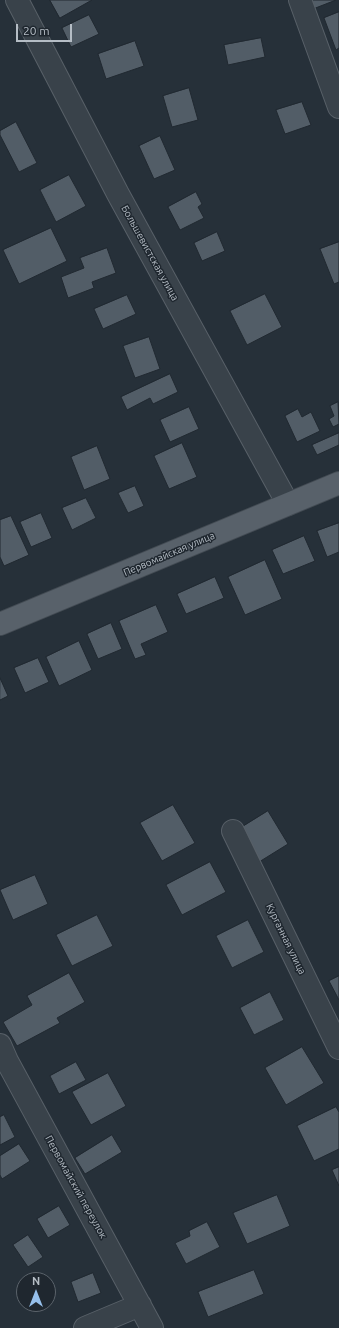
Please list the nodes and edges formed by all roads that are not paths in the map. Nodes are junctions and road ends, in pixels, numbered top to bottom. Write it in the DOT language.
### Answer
graph roads {
  1 [pos="17,0"];
  2 [pos="300,0"];
  3 [pos="339,107"];
  4 [pos="339,484"];
  5 [pos="288,504"];
  6 [pos="0,624"];
  7 [pos="233,831"];
  8 [pos="339,1048"];
  9 [pos="2,1058"];
  10 [pos="140,1305"];
  11 [pos="85,1328"];
  12 [pos="152,1328"];
  1 -- 5 [label="street, Большевистская улица"];
  2 -- 3 [label="street"];
  4 -- 5 [label="main road, Первомайская улица"];
  5 -- 6 [label="main road, Первомайская улица"];
  7 -- 8 [label="street, Курганная улица"];
  9 -- 10 [label="street, Первомайский переулок"];
  10 -- 11 [label="street"];
  10 -- 12 [label="street, Первомайский переулок"];
}
